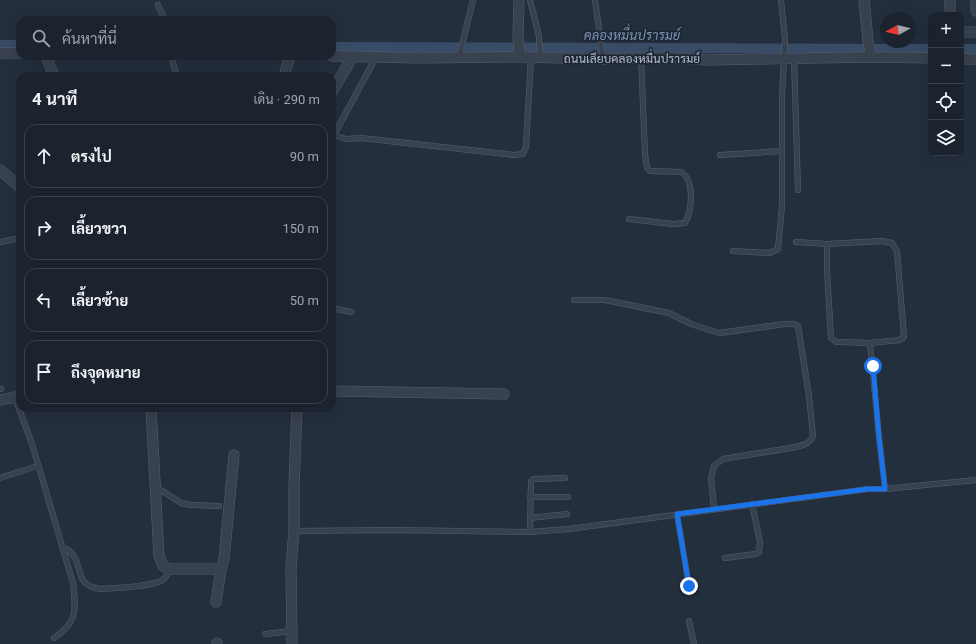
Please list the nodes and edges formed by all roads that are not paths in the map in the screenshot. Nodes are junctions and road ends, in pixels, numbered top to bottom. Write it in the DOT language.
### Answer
graph roads {
  1 [pos="473,0"];
  2 [pos="519,0"];
  3 [pos="530,0"];
  4 [pos="595,0"];
  5 [pos="781,0"];
  6 [pos="864,0"];
  7 [pos="950,0"];
  8 [pos="976,0"];
  9 [pos="158,5"];
  10 [pos="976,11"];
  11 [pos="950,12"];
  12 [pos="164,16"];
  13 [pos="964,32"];
  14 [pos="976,32"];
  15 [pos="0,53"];
  16 [pos="16,53"];
  17 [pos="336,56"];
  18 [pos="353,56"];
  19 [pos="871,56"];
  20 [pos="376,57"];
  21 [pos="458,57"];
  22 [pos="520,57"];
  23 [pos="641,57"];
  24 [pos="535,58"];
  25 [pos="789,58"];
  26 [pos="928,58"];
  27 [pos="964,58"];
  28 [pos="976,59"];
  29 [pos="48,60"];
  30 [pos="172,60"];
  31 [pos="289,60"];
  32 [pos="603,60"];
  33 [pos="52,72"];
  34 [pos="176,72"];
  35 [pos="285,72"];
  36 [pos="336,85"];
  37 [pos="336,131"];
  38 [pos="336,137"];
  39 [pos="782,150"];
  40 [pos="720,155"];
  41 [pos="0,170"];
  42 [pos="16,184"];
  43 [pos="798,190"];
  44 [pos="629,219"];
  45 [pos="16,239"];
  46 [pos="0,242"];
  47 [pos="796,242"];
  48 [pos="827,244"];
  49 [pos="733,251"];
  50 [pos="574,300"];
  51 [pos="336,309"];
  52 [pos="351,312"];
  53 [pos="870,343"];
  54 [pos="336,391"];
  55 [pos="504,394"];
  56 [pos="16,397"];
  57 [pos="0,400"];
  58 [pos="22,412"];
  59 [pos="150,412"];
  60 [pos="297,412"];
  61 [pos="234,455"];
  62 [pos="38,466"];
  63 [pos="0,478"];
  64 [pos="565,478"];
  65 [pos="976,480"];
  66 [pos="156,487"];
  67 [pos="885,489"];
  68 [pos="530,497"];
  69 [pos="568,497"];
  70 [pos="752,504"];
  71 [pos="219,506"];
  72 [pos="714,509"];
  73 [pos="567,514"];
  74 [pos="677,514"];
  75 [pos="530,518"];
  76 [pos="294,531"];
  77 [pos="530,532"];
  78 [pos="62,547"];
  79 [pos="725,558"];
  80 [pos="221,569"];
  81 [pos="170,570"];
  82 [pos="689,586"];
  83 [pos="216,602"];
  84 [pos="689,621"];
  85 [pos="292,631"];
  86 [pos="265,634"];
  87 [pos="54,638"];
  88 [pos="292,644"];
  89 [pos="694,644"];
  1 -- 21 [label="lane"];
  2 -- 22 [label="street"];
  3 -- 24 [label="lane"];
  4 -- 32 [label="lane"];
  5 -- 25 [label="lane"];
  6 -- 19 [label="street"];
  7 -- 11 [label="street"];
  8 -- 10 [label="street"];
  9 -- 12 [label="lane"];
  13 -- 14 [label="street"];
  15 -- 16 [label="street"];
  17 -- 18 [label="street, ถนนเลียบคลองหมื่นปรารมย์"];
  18 -- 20 [label="street, ถนนเลียบคลองหมื่นปรารมย์"];
  18 -- 36 [label="street"];
  19 -- 25 [label="street, ถนนเลียบคลองหมื่นปรารมย์"];
  19 -- 26 [label="street, ถนนเลียบคลองหมื่นปรารมย์"];
  20 -- 21 [label="street, ถนนเลียบคลองหมื่นปรารมย์"];
  20 -- 37 [label="lane"];
  21 -- 22 [label="street, ถนนเลียบคลองหมื่นปรารมย์"];
  22 -- 24 [label="street, ถนนเลียบคลองหมื่นปรารมย์"];
  23 -- 25 [label="street, ถนนเลียบคลองหมื่นปรารมย์"];
  23 -- 32 [label="street, ถนนเลียบคลองหมื่นปรารมย์"];
  23 -- 44 [label="lane"];
  24 -- 32 [label="street, ถนนเลียบคลองหมื่นปรารมย์"];
  24 -- 38 [label="lane"];
  25 -- 39 [label="lane"];
  25 -- 43 [label="lane"];
  27 -- 28 [label="street"];
  29 -- 33 [label="street"];
  30 -- 34 [label="lane"];
  31 -- 35 [label="street"];
  39 -- 40 [label="lane"];
  39 -- 49 [label="lane"];
  41 -- 42 [label="street"];
  45 -- 46 [label="lane"];
  47 -- 48 [label="lane"];
  48 -- 53 [label="lane"];
  48 -- 53 [label="lane"];
  50 -- 72 [label="lane"];
  51 -- 52 [label="lane"];
  53 -- 67 [label="lane"];
  54 -- 55 [label="street"];
  56 -- 57 [label="street"];
  58 -- 62 [label="lane"];
  59 -- 66 [label="street"];
  60 -- 76 [label="street"];
  61 -- 80 [label="street"];
  62 -- 63 [label="lane"];
  62 -- 78 [label="lane"];
  64 -- 68 [label="lane"];
  65 -- 67 [label="lane"];
  66 -- 71 [label="lane"];
  66 -- 81 [label="street"];
  67 -- 70 [label="lane"];
  68 -- 69 [label="lane"];
  68 -- 75 [label="lane"];
  70 -- 72 [label="lane"];
  70 -- 79 [label="lane"];
  72 -- 74 [label="lane"];
  73 -- 75 [label="lane"];
  74 -- 77 [label="lane"];
  74 -- 82 [label="lane"];
  75 -- 77 [label="lane"];
  76 -- 77 [label="lane"];
  76 -- 85 [label="street"];
  78 -- 81 [label="lane"];
  78 -- 87 [label="lane"];
  80 -- 81 [label="street"];
  80 -- 83 [label="street"];
  84 -- 89 [label="lane"];
  85 -- 86 [label="lane"];
  85 -- 88 [label="street"];
}
